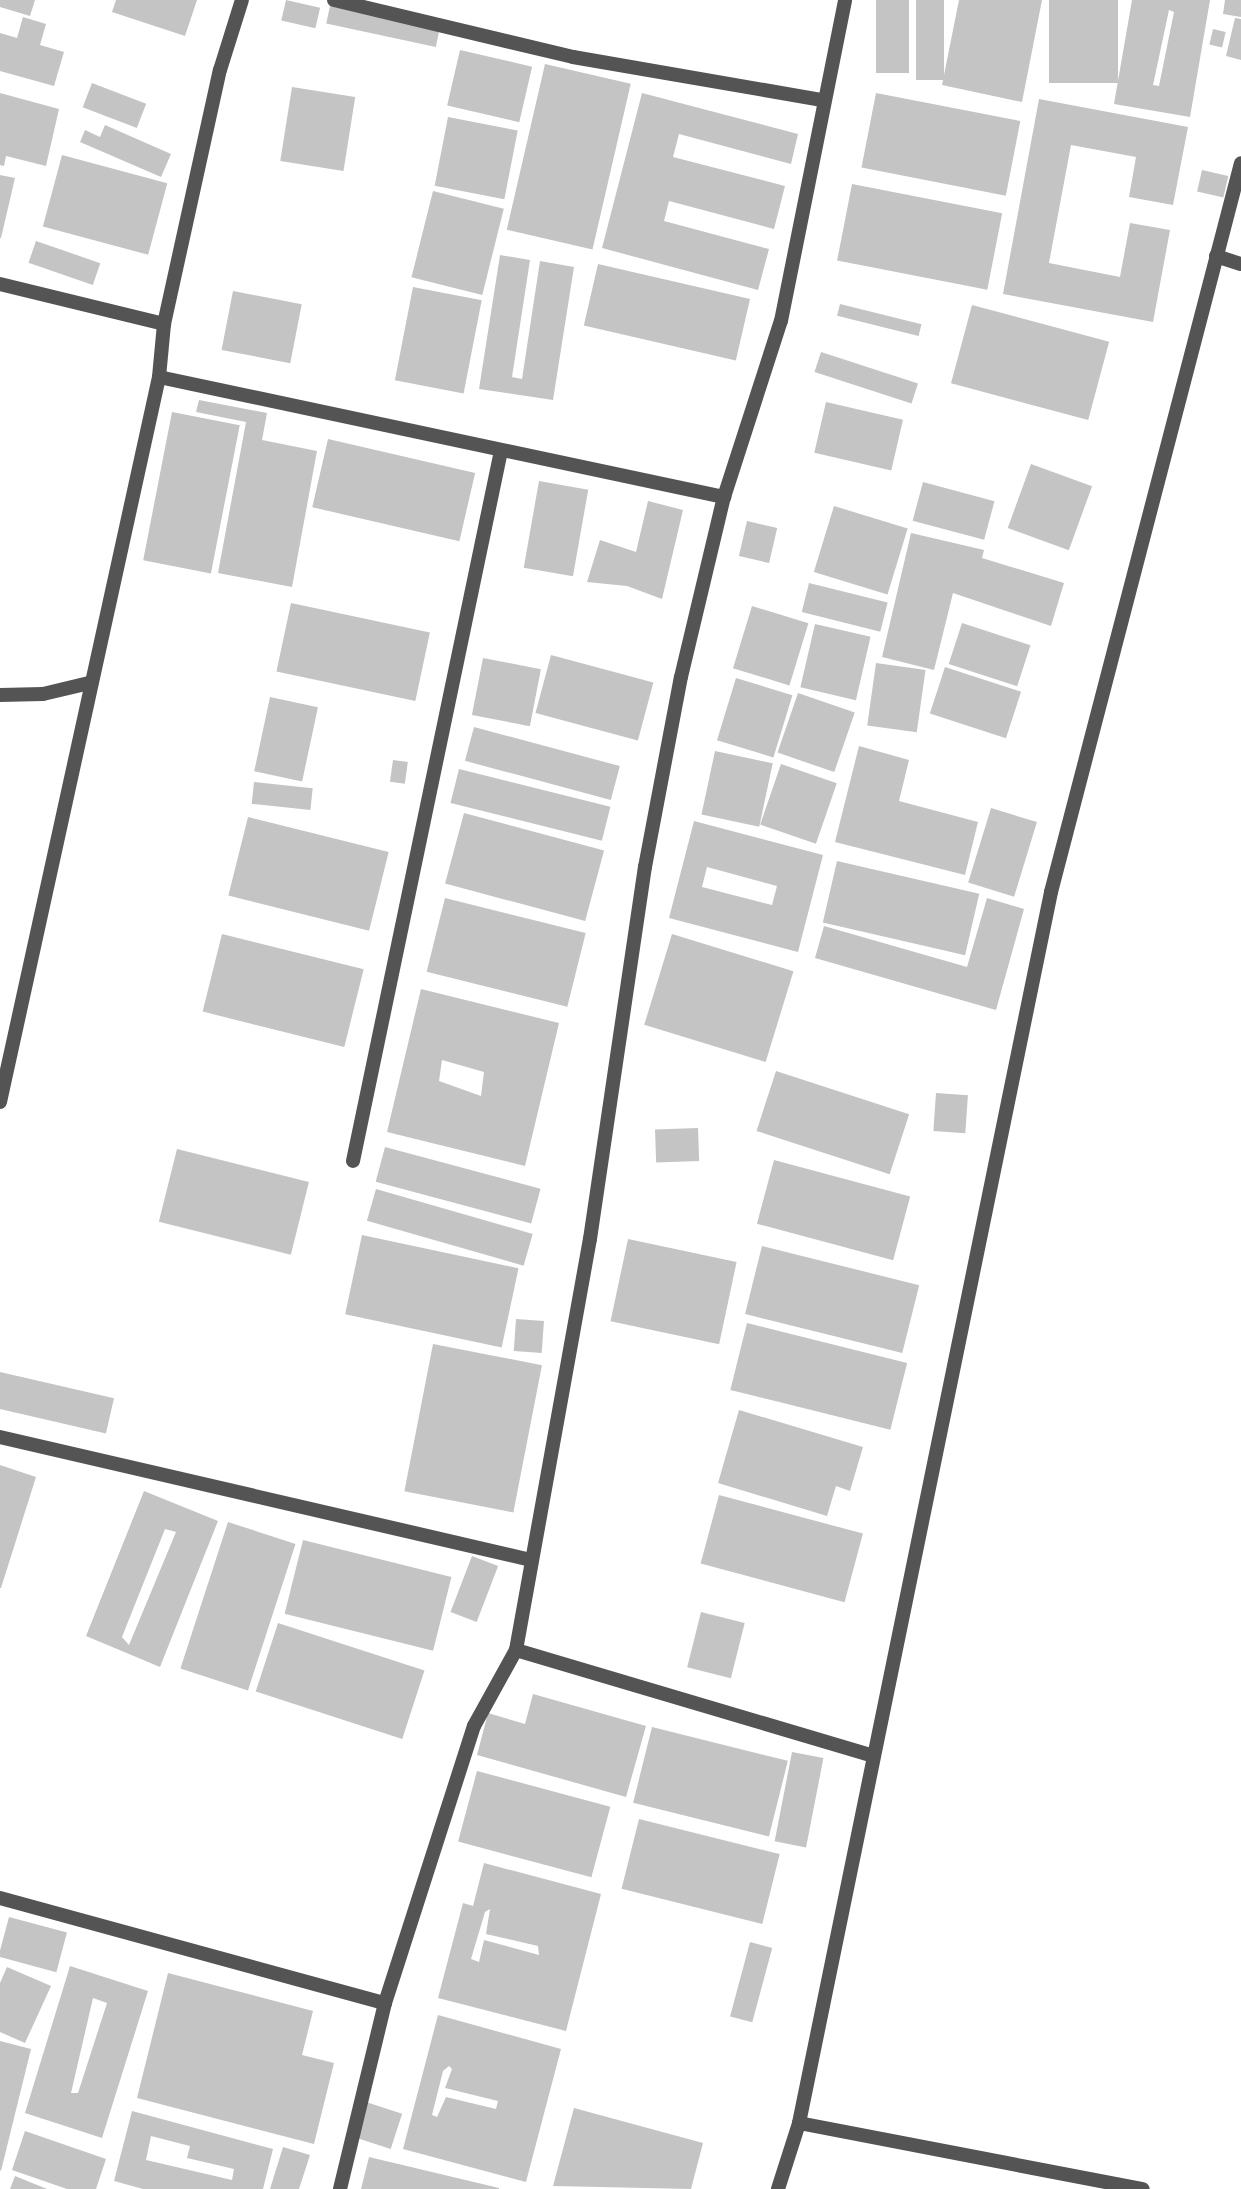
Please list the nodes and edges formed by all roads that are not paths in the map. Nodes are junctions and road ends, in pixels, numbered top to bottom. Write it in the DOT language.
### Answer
graph roads {
  1 [pos="242,0"];
  2 [pos="334,0"];
  3 [pos="845,0"];
  4 [pos="822,100"];
  5 [pos="1241,163"];
  6 [pos="1216,256"];
  7 [pos="1241,264"];
  8 [pos="0,284"];
  9 [pos="164,324"];
  10 [pos="159,377"];
  11 [pos="501,451"];
  12 [pos="724,496"];
  13 [pos="89,683"];
  14 [pos="0,695"];
  15 [pos="0,1102"];
  16 [pos="353,1161"];
  17 [pos="0,1437"];
  18 [pos="531,1560"];
  19 [pos="516,1650"];
  20 [pos="874,1756"];
  21 [pos="0,1899"];
  22 [pos="385,2003"];
  23 [pos="799,2123"];
  24 [pos="340,2189"];
  25 [pos="778,2189"];
  26 [pos="1143,2189"];
  1 -- 9 [label="street"];
  2 -- 4 [label="street"];
  3 -- 4 [label="street"];
  4 -- 12 [label="street"];
  5 -- 6 [label="street"];
  6 -- 7 [label="street"];
  6 -- 20 [label="street"];
  8 -- 9 [label="street"];
  9 -- 10 [label="street"];
  10 -- 11 [label="street"];
  10 -- 13 [label="street"];
  11 -- 12 [label="street"];
  11 -- 16 [label="street"];
  12 -- 18 [label="street"];
  13 -- 14 [label="street"];
  13 -- 15 [label="street"];
  17 -- 18 [label="street"];
  18 -- 19 [label="street"];
  19 -- 20 [label="street"];
  19 -- 22 [label="street"];
  20 -- 23 [label="street"];
  21 -- 22 [label="street"];
  22 -- 24 [label="street"];
  23 -- 25 [label="street"];
  23 -- 26 [label="street"];
}
